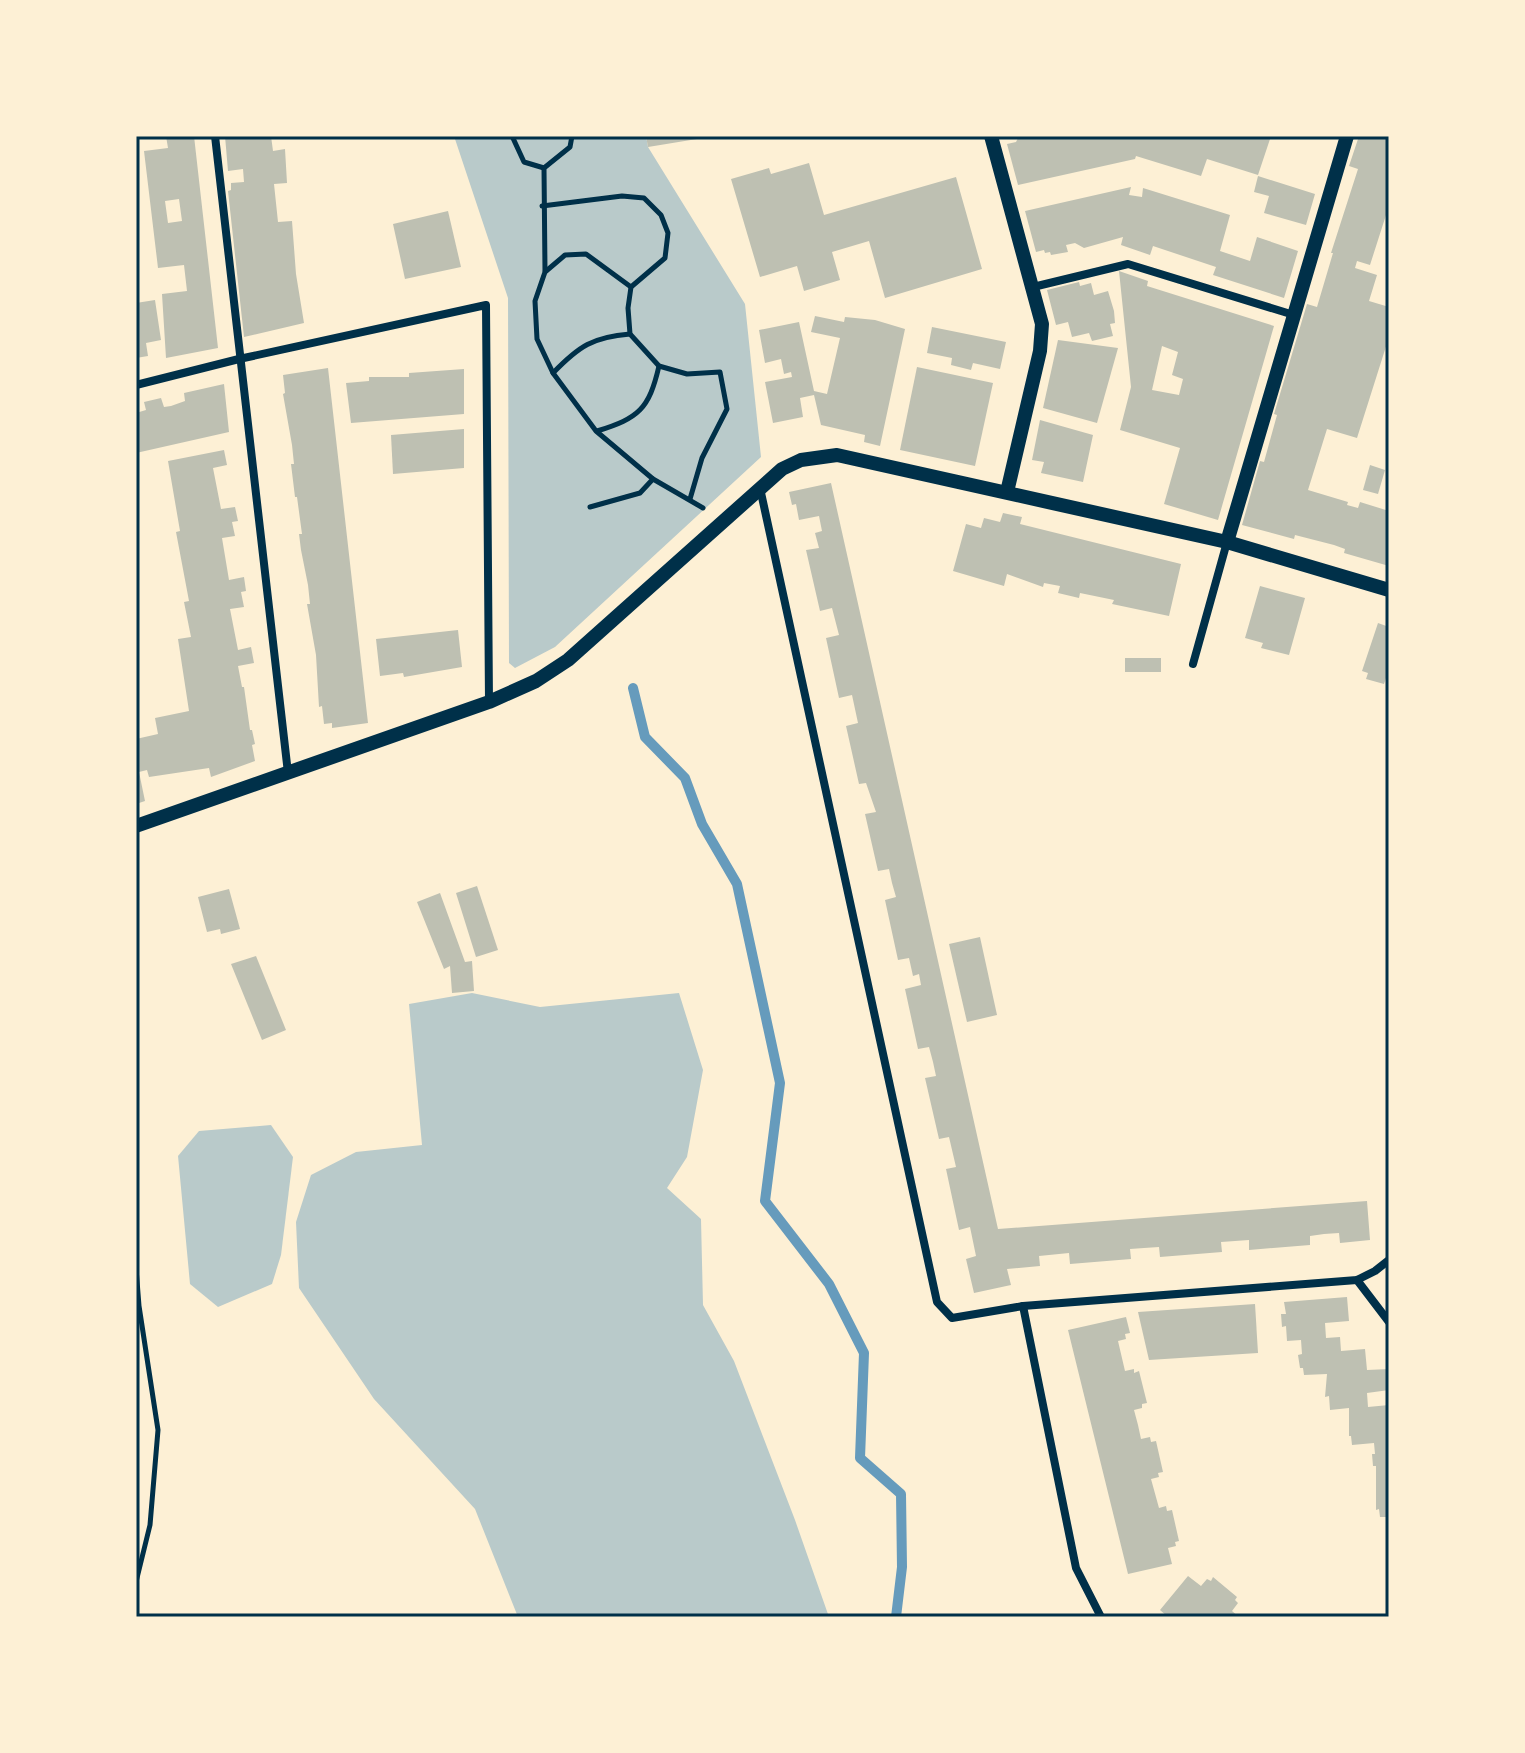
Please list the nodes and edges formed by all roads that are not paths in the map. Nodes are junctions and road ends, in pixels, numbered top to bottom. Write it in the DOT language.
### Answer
graph roads {
  1 [pos="215,136"];
  2 [pos="991,136"];
  3 [pos="1346,136"];
  4 [pos="1033,287"];
  5 [pos="1294,315"];
  6 [pos="239,359"];
  7 [pos="136,385"];
  8 [pos="760,488"];
  9 [pos="1007,492"];
  10 [pos="1227,542"];
  11 [pos="1389,590"];
  12 [pos="1193,664"];
  13 [pos="489,702"];
  14 [pos="288,773"];
  15 [pos="136,826"];
  16 [pos="1389,1260"];
  17 [pos="1357,1280"];
  18 [pos="1023,1306"];
  19 [pos="1389,1322"];
  20 [pos="1101,1617"];
  1 -- 6 [label="street"];
  2 -- 4 [label="street"];
  3 -- 5 [label="street"];
  4 -- 5 [label="street"];
  4 -- 9 [label="street"];
  5 -- 10 [label="street"];
  6 -- 7 [label="street"];
  6 -- 13 [label="street"];
  6 -- 14 [label="street"];
  8 -- 9 [label="street"];
  8 -- 13 [label="street"];
  8 -- 18 [label="street"];
  9 -- 10 [label="street"];
  10 -- 11 [label="street"];
  10 -- 12 [label="street"];
  13 -- 14 [label="street"];
  14 -- 15 [label="street"];
  16 -- 17 [label="street"];
  17 -- 18 [label="street"];
  17 -- 19 [label="street"];
  18 -- 20 [label="street"];
}
